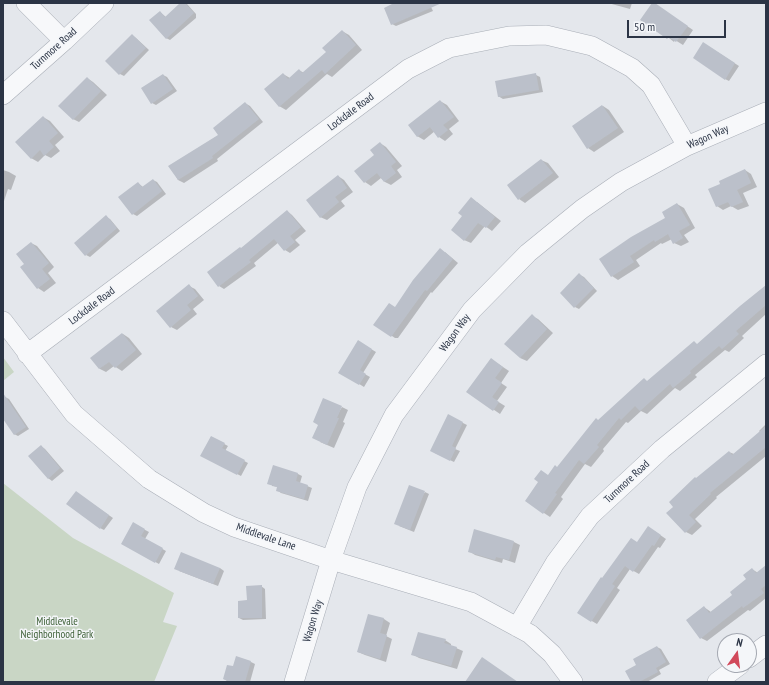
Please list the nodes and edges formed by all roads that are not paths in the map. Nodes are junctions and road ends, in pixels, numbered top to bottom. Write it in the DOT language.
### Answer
graph roads {
  1 [pos="26,3"];
  2 [pos="104,3"];
  3 [pos="64,42"];
  4 [pos="3,95"];
  5 [pos="766,112"];
  6 [pos="687,146"];
  7 [pos="3,321"];
  8 [pos="27,354"];
  9 [pos="766,364"];
  10 [pos="331,560"];
  11 [pos="517,627"];
  12 [pos="766,645"];
  13 [pos="757,652"];
  14 [pos="730,673"];
  15 [pos="294,682"];
  16 [pos="573,682"];
  17 [pos="718,682"];
  1 -- 3 [label="street"];
  2 -- 3 [label="street, Turnmore Road"];
  3 -- 4 [label="street, Turnmore Road"];
  5 -- 6 [label="street, Wagon Way"];
  6 -- 8 [label="street, Lockdale Road"];
  6 -- 10 [label="street, Wagon Way"];
  7 -- 8 [label="street, Middlevale Lane"];
  8 -- 10 [label="street, Middlevale Lane"];
  9 -- 11 [label="street, Turnmore Road"];
  10 -- 11 [label="street, Middlevale Lane"];
  10 -- 15 [label="street, Wagon Way"];
  11 -- 16 [label="street, Middlevale Lane"];
  12 -- 13 [label="street"];
  14 -- 17 [label="street"];
}
